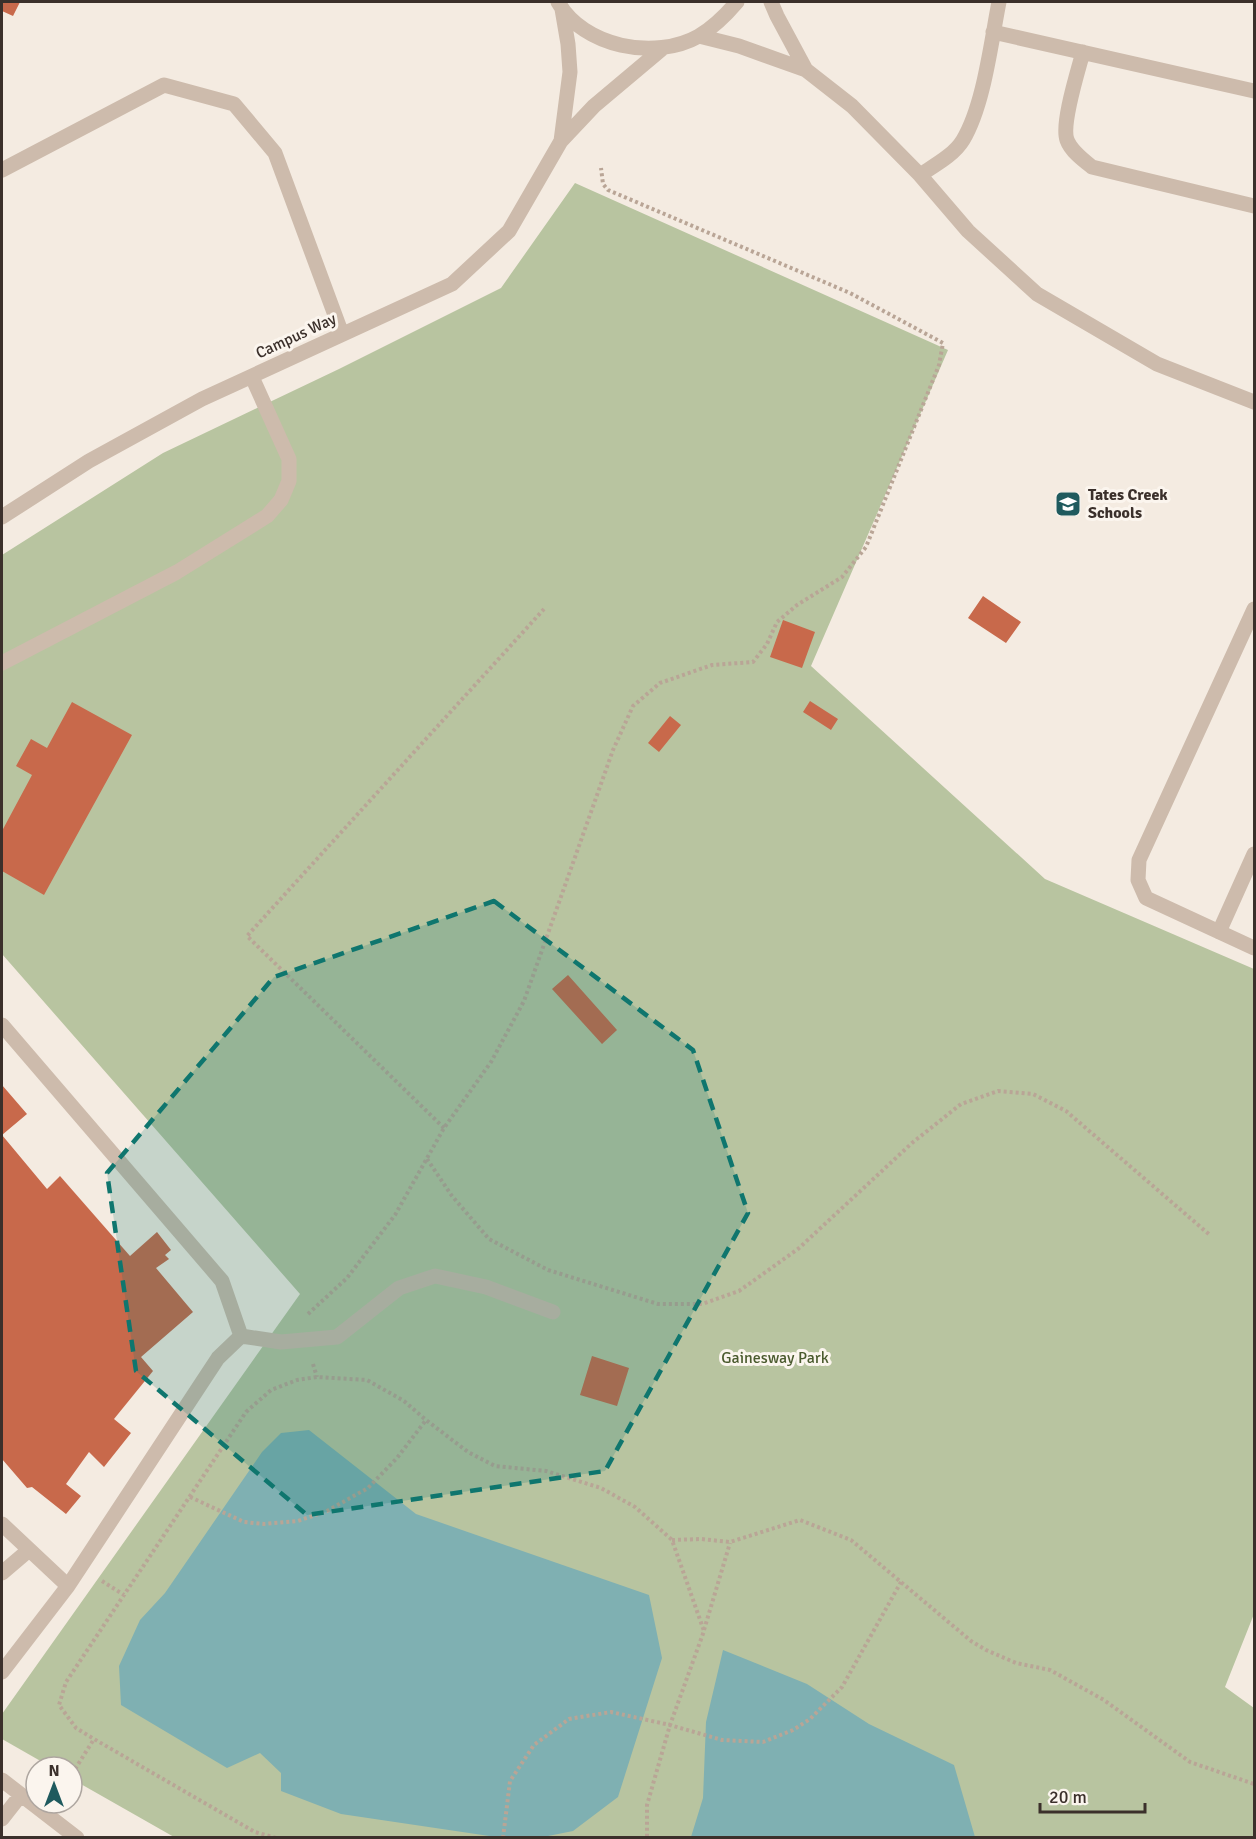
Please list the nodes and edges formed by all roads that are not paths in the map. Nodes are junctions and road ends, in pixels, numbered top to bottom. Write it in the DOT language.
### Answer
graph roads {
  1 [pos="737,2"];
  2 [pos="771,2"];
  3 [pos="999,2"];
  4 [pos="560,5"];
  5 [pos="993,32"];
  6 [pos="699,36"];
  7 [pos="663,48"];
  8 [pos="1083,52"];
  9 [pos="806,70"];
  10 [pos="1254,91"];
  11 [pos="561,141"];
  12 [pos="2,170"];
  13 [pos="921,175"];
  14 [pos="1254,206"];
  15 [pos="342,334"];
  16 [pos="252,377"];
  17 [pos="1254,402"];
  18 [pos="2,517"];
  19 [pos="1254,609"];
  20 [pos="2,663"];
  21 [pos="1254,854"];
  22 [pos="1219,932"];
  23 [pos="1254,948"];
  24 [pos="2,1025"];
  25 [pos="553,1312"];
  26 [pos="241,1336"];
  27 [pos="2,1524"];
  28 [pos="29,1550"];
  29 [pos="2,1573"];
  30 [pos="68,1586"];
  31 [pos="2,1672"];
  32 [pos="2,1780"];
  33 [pos="20,1796"];
  34 [pos="2,1819"];
  35 [pos="77,1838"];
  1 -- 6 [label="street"];
  2 -- 9 [label="street"];
  3 -- 5 [label="street"];
  4 -- 7 [label="street"];
  4 -- 11 [label="street, Campus Way"];
  5 -- 8 [label="street"];
  5 -- 13 [label="street"];
  6 -- 7 [label="street"];
  6 -- 9 [label="street"];
  7 -- 11 [label="street, Campus Way"];
  8 -- 10 [label="street"];
  8 -- 14 [label="street"];
  9 -- 13 [label="street"];
  11 -- 15 [label="street, Campus Way"];
  12 -- 15 [label="street"];
  13 -- 17 [label="street"];
  15 -- 16 [label="street, Campus Way"];
  16 -- 18 [label="street, Campus Way"];
  16 -- 20 [label="street"];
  19 -- 22 [label="street"];
  21 -- 22 [label="street"];
  22 -- 23 [label="street"];
  24 -- 26 [label="street"];
  25 -- 26 [label="street"];
  26 -- 30 [label="street"];
  27 -- 28 [label="street"];
  28 -- 29 [label="street"];
  28 -- 30 [label="street"];
  30 -- 31 [label="street"];
  32 -- 33 [label="street"];
  33 -- 34 [label="street"];
  33 -- 35 [label="street"];
}
